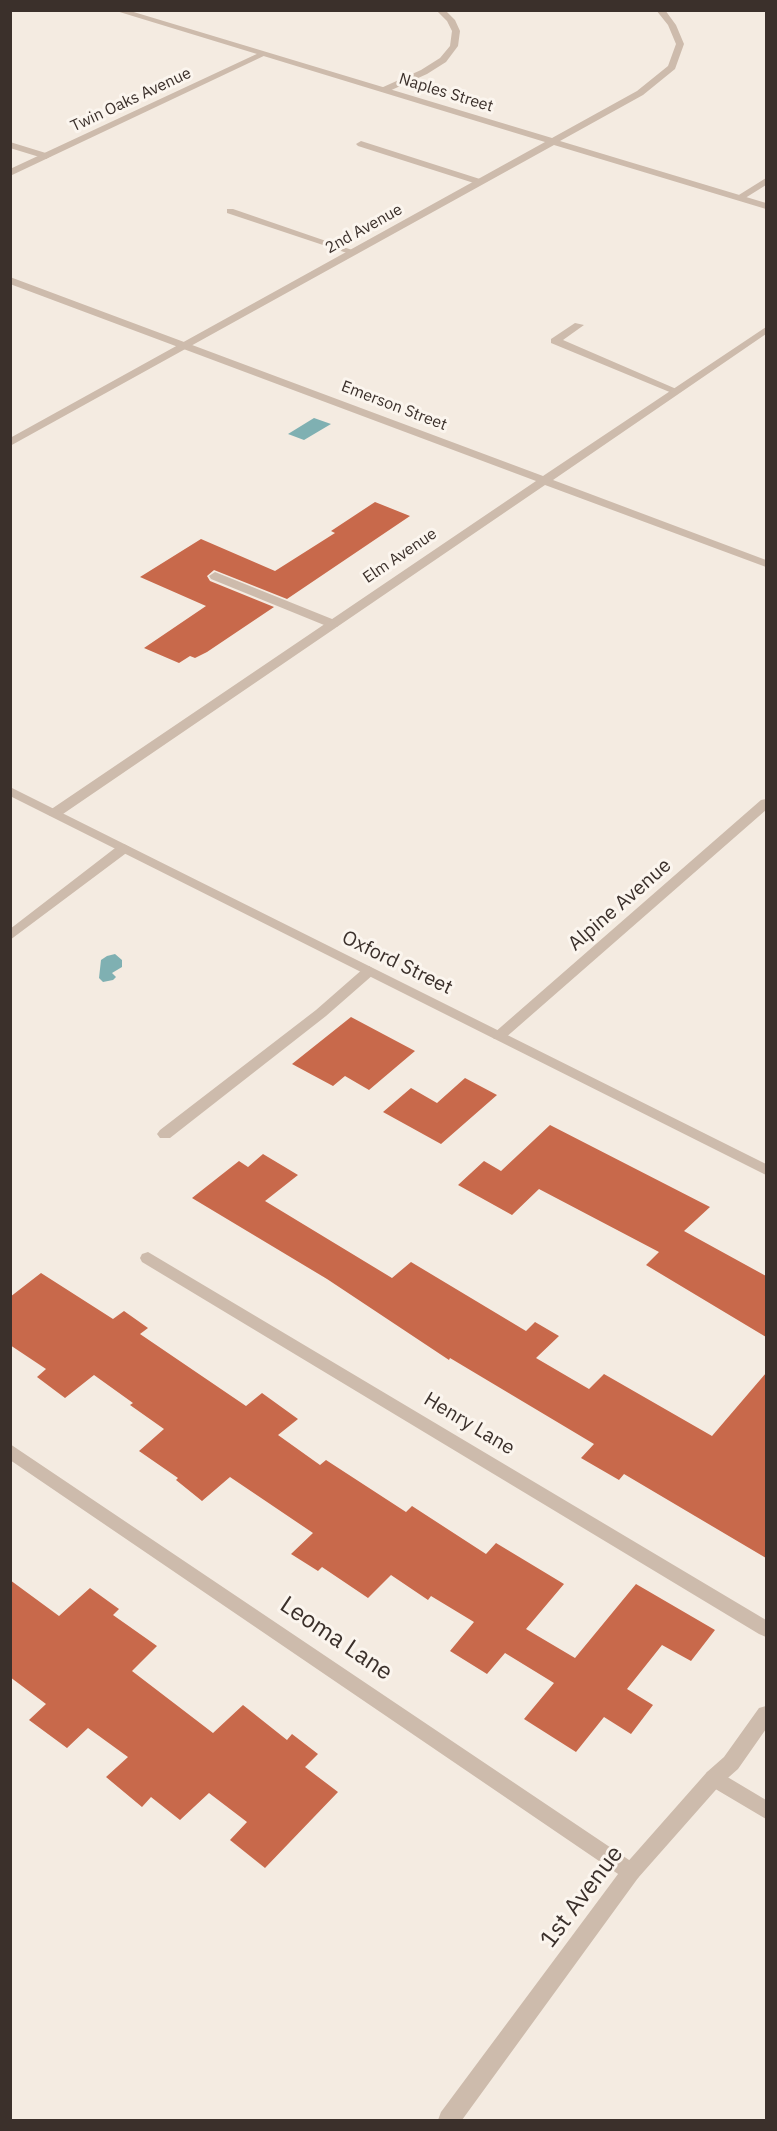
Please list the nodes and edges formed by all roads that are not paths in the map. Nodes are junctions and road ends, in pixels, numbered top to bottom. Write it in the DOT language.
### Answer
graph roads {
  1 [pos="117,10"];
  2 [pos="440,10"];
  3 [pos="660,10"];
  4 [pos="264,54"];
  5 [pos="384,90"];
  6 [pos="554,141"];
  7 [pos="361,144"];
  8 [pos="10,146"];
  9 [pos="46,156"];
  10 [pos="10,173"];
  11 [pos="766,181"];
  12 [pos="480,182"];
  13 [pos="739,198"];
  14 [pos="766,206"];
  15 [pos="230,211"];
  16 [pos="353,252"];
  17 [pos="10,280"];
  18 [pos="579,325"];
  19 [pos="766,330"];
  20 [pos="185,345"];
  21 [pos="676,391"];
  22 [pos="10,443"];
  23 [pos="543,479"];
  24 [pos="766,564"];
  25 [pos="215,576"];
  26 [pos="333,624"];
  27 [pos="10,791"];
  28 [pos="766,803"];
  29 [pos="55,813"];
  30 [pos="124,848"];
  31 [pos="10,936"];
  32 [pos="369,971"];
  33 [pos="499,1036"];
  34 [pos="165,1134"];
  35 [pos="766,1170"];
  36 [pos="148,1258"];
  37 [pos="10,1450"];
  38 [pos="766,1629"];
  39 [pos="766,1714"];
  40 [pos="714,1778"];
  41 [pos="766,1810"];
  42 [pos="631,1872"];
  43 [pos="449,2121"];
  1 -- 4 [label="street, Naples Street"];
  2 -- 5 [label="street"];
  3 -- 6 [label="street, 2nd Avenue"];
  4 -- 5 [label="street, Naples Street"];
  4 -- 9 [label="street, Twin Oaks Avenue"];
  5 -- 6 [label="street, Naples Street"];
  6 -- 12 [label="street, 2nd Avenue"];
  6 -- 13 [label="street, Naples Street"];
  7 -- 12 [label="street"];
  8 -- 9 [label="street"];
  9 -- 10 [label="street, Twin Oaks Avenue"];
  11 -- 13 [label="street"];
  12 -- 16 [label="street, 2nd Avenue"];
  13 -- 14 [label="street, Naples Street"];
  15 -- 16 [label="street"];
  16 -- 20 [label="street, 2nd Avenue"];
  17 -- 20 [label="street, Emerson Street"];
  18 -- 21 [label="street"];
  19 -- 21 [label="street, Elm Avenue"];
  20 -- 22 [label="street, 2nd Avenue"];
  20 -- 23 [label="street, Emerson Street"];
  21 -- 23 [label="street, Elm Avenue"];
  23 -- 24 [label="street, Emerson Street"];
  23 -- 26 [label="street, Elm Avenue"];
  25 -- 26 [label="street"];
  26 -- 29 [label="street, Elm Avenue"];
  27 -- 29 [label="street, Oxford Street"];
  28 -- 33 [label="street, Alpine Avenue"];
  29 -- 30 [label="street, Oxford Street"];
  30 -- 31 [label="street"];
  30 -- 32 [label="street, Oxford Street"];
  32 -- 33 [label="street, Oxford Street"];
  32 -- 34 [label="street"];
  33 -- 35 [label="street, Oxford Street"];
  36 -- 38 [label="street, Henry Lane"];
  37 -- 42 [label="street, Leoma Lane"];
  39 -- 40 [label="street, 1st Avenue"];
  40 -- 41 [label="street"];
  40 -- 42 [label="street, 1st Avenue"];
  42 -- 43 [label="street, 1st Avenue"];
}
